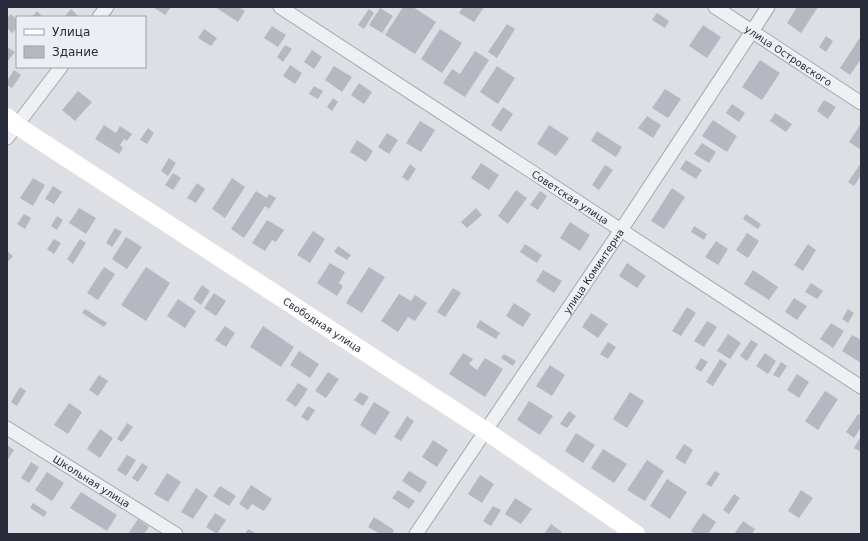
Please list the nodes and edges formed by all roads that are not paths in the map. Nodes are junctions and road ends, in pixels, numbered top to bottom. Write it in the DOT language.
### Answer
graph roads {
  1 [pos="107,7"];
  2 [pos="280,7"];
  3 [pos="715,7"];
  4 [pos="768,7"];
  5 [pos="100,16"];
  6 [pos="751,32"];
  7 [pos="60,68"];
  8 [pos="861,104"];
  9 [pos="10,127"];
  10 [pos="621,230"];
  11 [pos="861,387"];
  12 [pos="7,428"];
  13 [pos="486,431"];
  14 [pos="176,534"];
  15 [pos="416,534"];
  16 [pos="636,534"];
  1 -- 5 [label="street"];
  2 -- 10 [label="street, Советская улица"];
  3 -- 6 [label="street, улица Островского"];
  4 -- 6 [label="street, улица Коминтерна"];
  6 -- 8 [label="street, улица Островского"];
  6 -- 10 [label="street, улица Коминтерна"];
  7 -- 9 [label="street"];
  9 -- 13 [label="street, Свободная улица"];
  10 -- 11 [label="street, Советская улица"];
  10 -- 13 [label="street, улица Коминтерна"];
  12 -- 14 [label="street, Школьная улица"];
  13 -- 15 [label="street, улица Коминтерна"];
  13 -- 16 [label="street, Свободная улица"];
}
